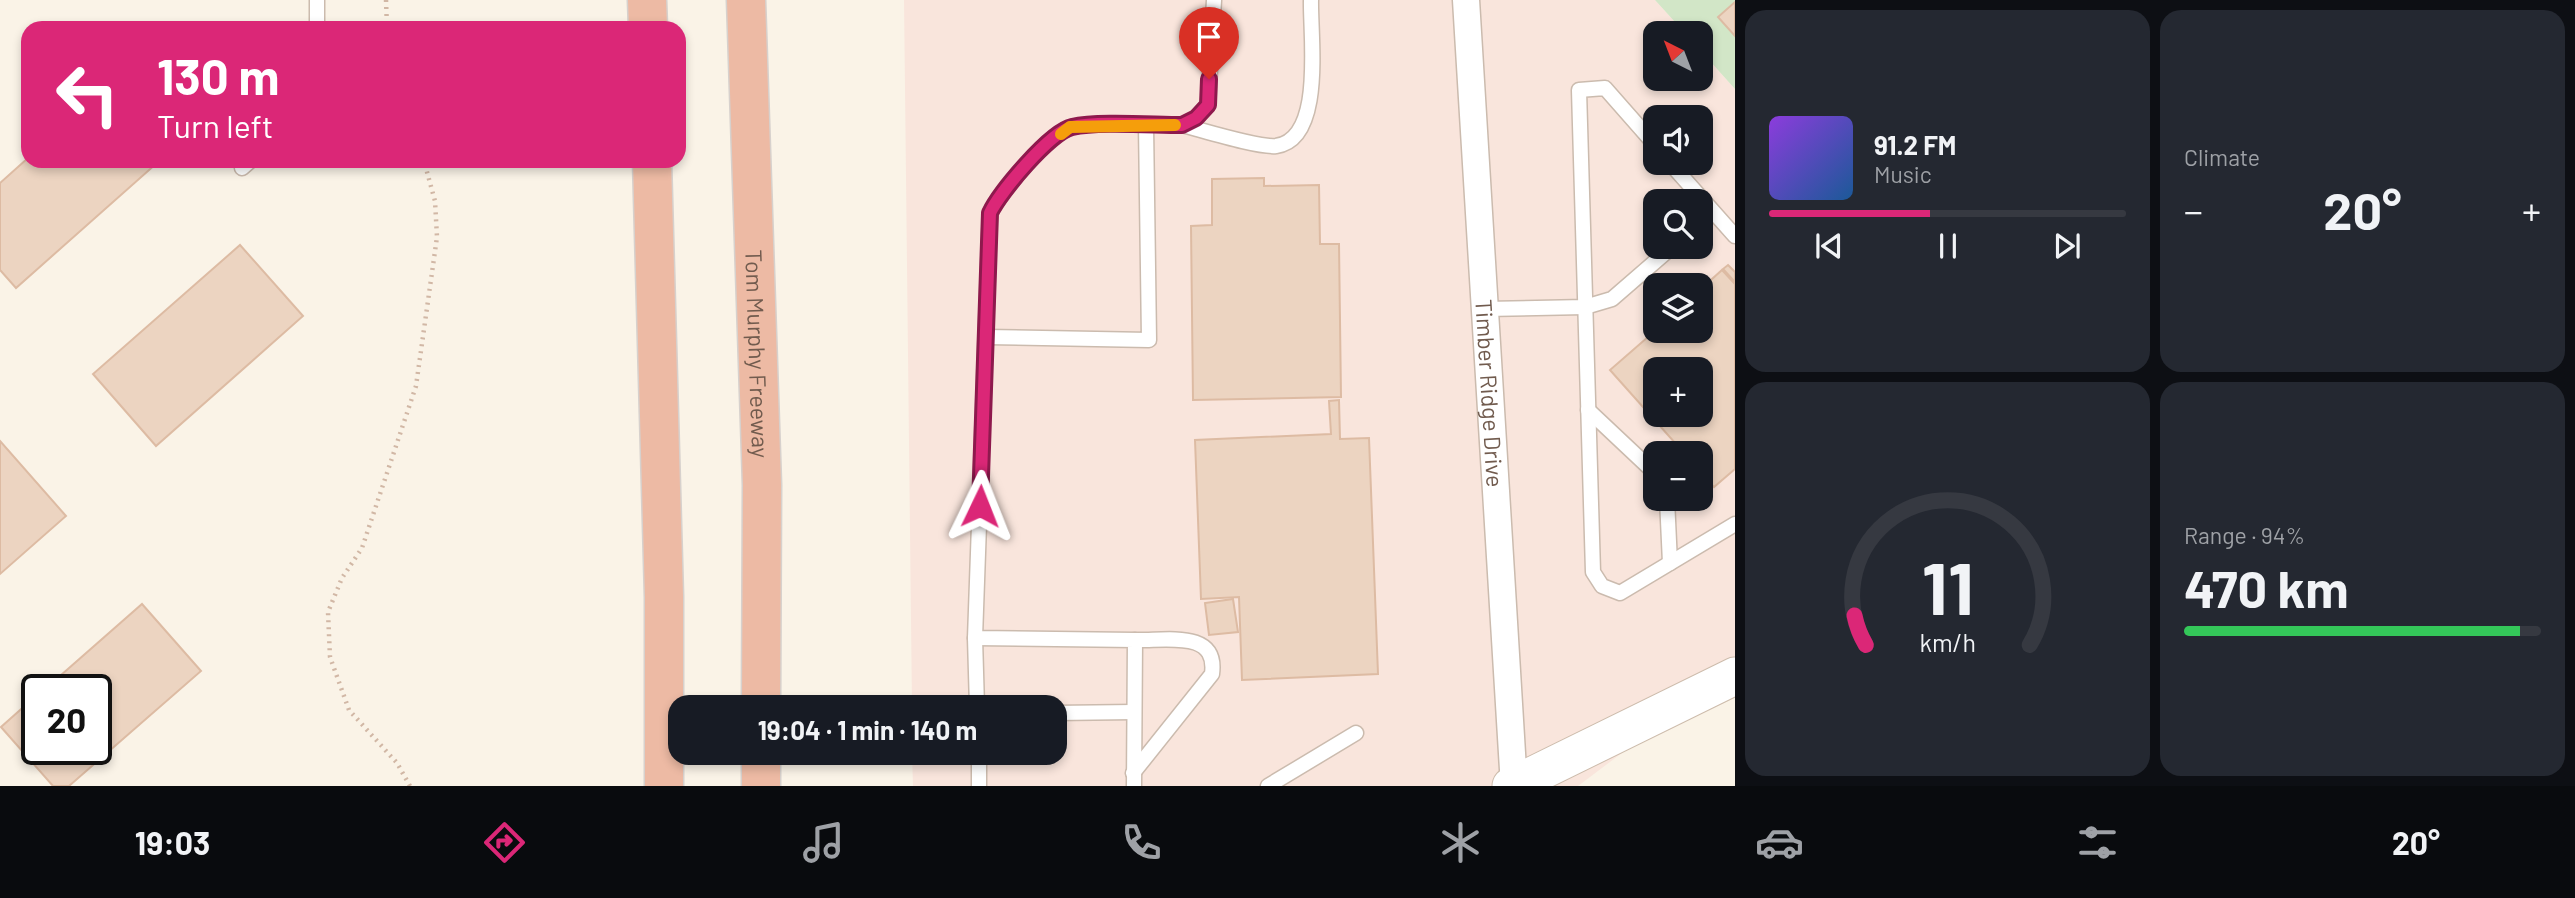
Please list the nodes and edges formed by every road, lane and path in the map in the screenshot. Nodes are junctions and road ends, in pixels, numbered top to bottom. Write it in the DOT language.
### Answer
graph roads {
  1 [pos="317,0"];
  2 [pos="386,0"];
  3 [pos="647,0"];
  4 [pos="746,0"];
  5 [pos="1214,0"];
  6 [pos="1311,0"];
  7 [pos="1466,0"];
  8 [pos="317,21"];
  9 [pos="387,21"];
  10 [pos="648,21"];
  11 [pos="1146,125"];
  12 [pos="1182,125"];
  13 [pos="1643,131"];
  14 [pos="426,168"];
  15 [pos="652,168"];
  16 [pos="1681,175"];
  17 [pos="1693,189"];
  18 [pos="1713,211"];
  19 [pos="1735,236"];
  20 [pos="1658,259"];
  21 [pos="1585,307"];
  22 [pos="1485,309"];
  23 [pos="986,337"];
  24 [pos="1588,410"];
  25 [pos="1643,462"];
  26 [pos="1668,511"];
  27 [pos="1735,524"];
  28 [pos="1670,563"];
  29 [pos="975,638"];
  30 [pos="1135,640"];
  31 [pos="1735,676"];
  32 [pos="761,695"];
  33 [pos="977,695"];
  34 [pos="1134,712"];
  35 [pos="1067,713"];
  36 [pos="1356,733"];
  37 [pos="761,765"];
  38 [pos="978,765"];
  39 [pos="1134,779"];
  40 [pos="1513,785"];
  41 [pos="410,786"];
  42 [pos="664,786"];
  43 [pos="761,786"];
  44 [pos="979,786"];
  45 [pos="1268,786"];
  1 -- 8 [label="lane"];
  2 -- 9 [label="path"];
  3 -- 10 [label="highway"];
  4 -- 32 [label="highway, Tom Murphy Freeway"];
  5 -- 12 [label="lane"];
  6 -- 12 [label="lane"];
  7 -- 22 [label="street, Timber Ridge Drive"];
  11 -- 12 [label="lane"];
  11 -- 23 [label="lane"];
  11 -- 23 [label="lane"];
  13 -- 21 [label="lane"];
  14 -- 41 [label="path"];
  15 -- 42 [label="highway"];
  16 -- 17 [label="lane"];
  18 -- 19 [label="lane"];
  20 -- 21 [label="lane"];
  21 -- 22 [label="lane"];
  21 -- 24 [label="lane"];
  22 -- 40 [label="street, Timber Ridge Drive"];
  23 -- 29 [label="lane"];
  24 -- 25 [label="lane"];
  24 -- 28 [label="lane"];
  26 -- 28 [label="lane"];
  27 -- 28 [label="lane"];
  29 -- 30 [label="lane"];
  29 -- 33 [label="lane"];
  30 -- 34 [label="lane"];
  30 -- 39 [label="lane"];
  31 -- 40 [label="street"];
  34 -- 35 [label="lane"];
  34 -- 39 [label="lane"];
  36 -- 45 [label="lane"];
  37 -- 43 [label="highway"];
  38 -- 44 [label="lane"];
}
